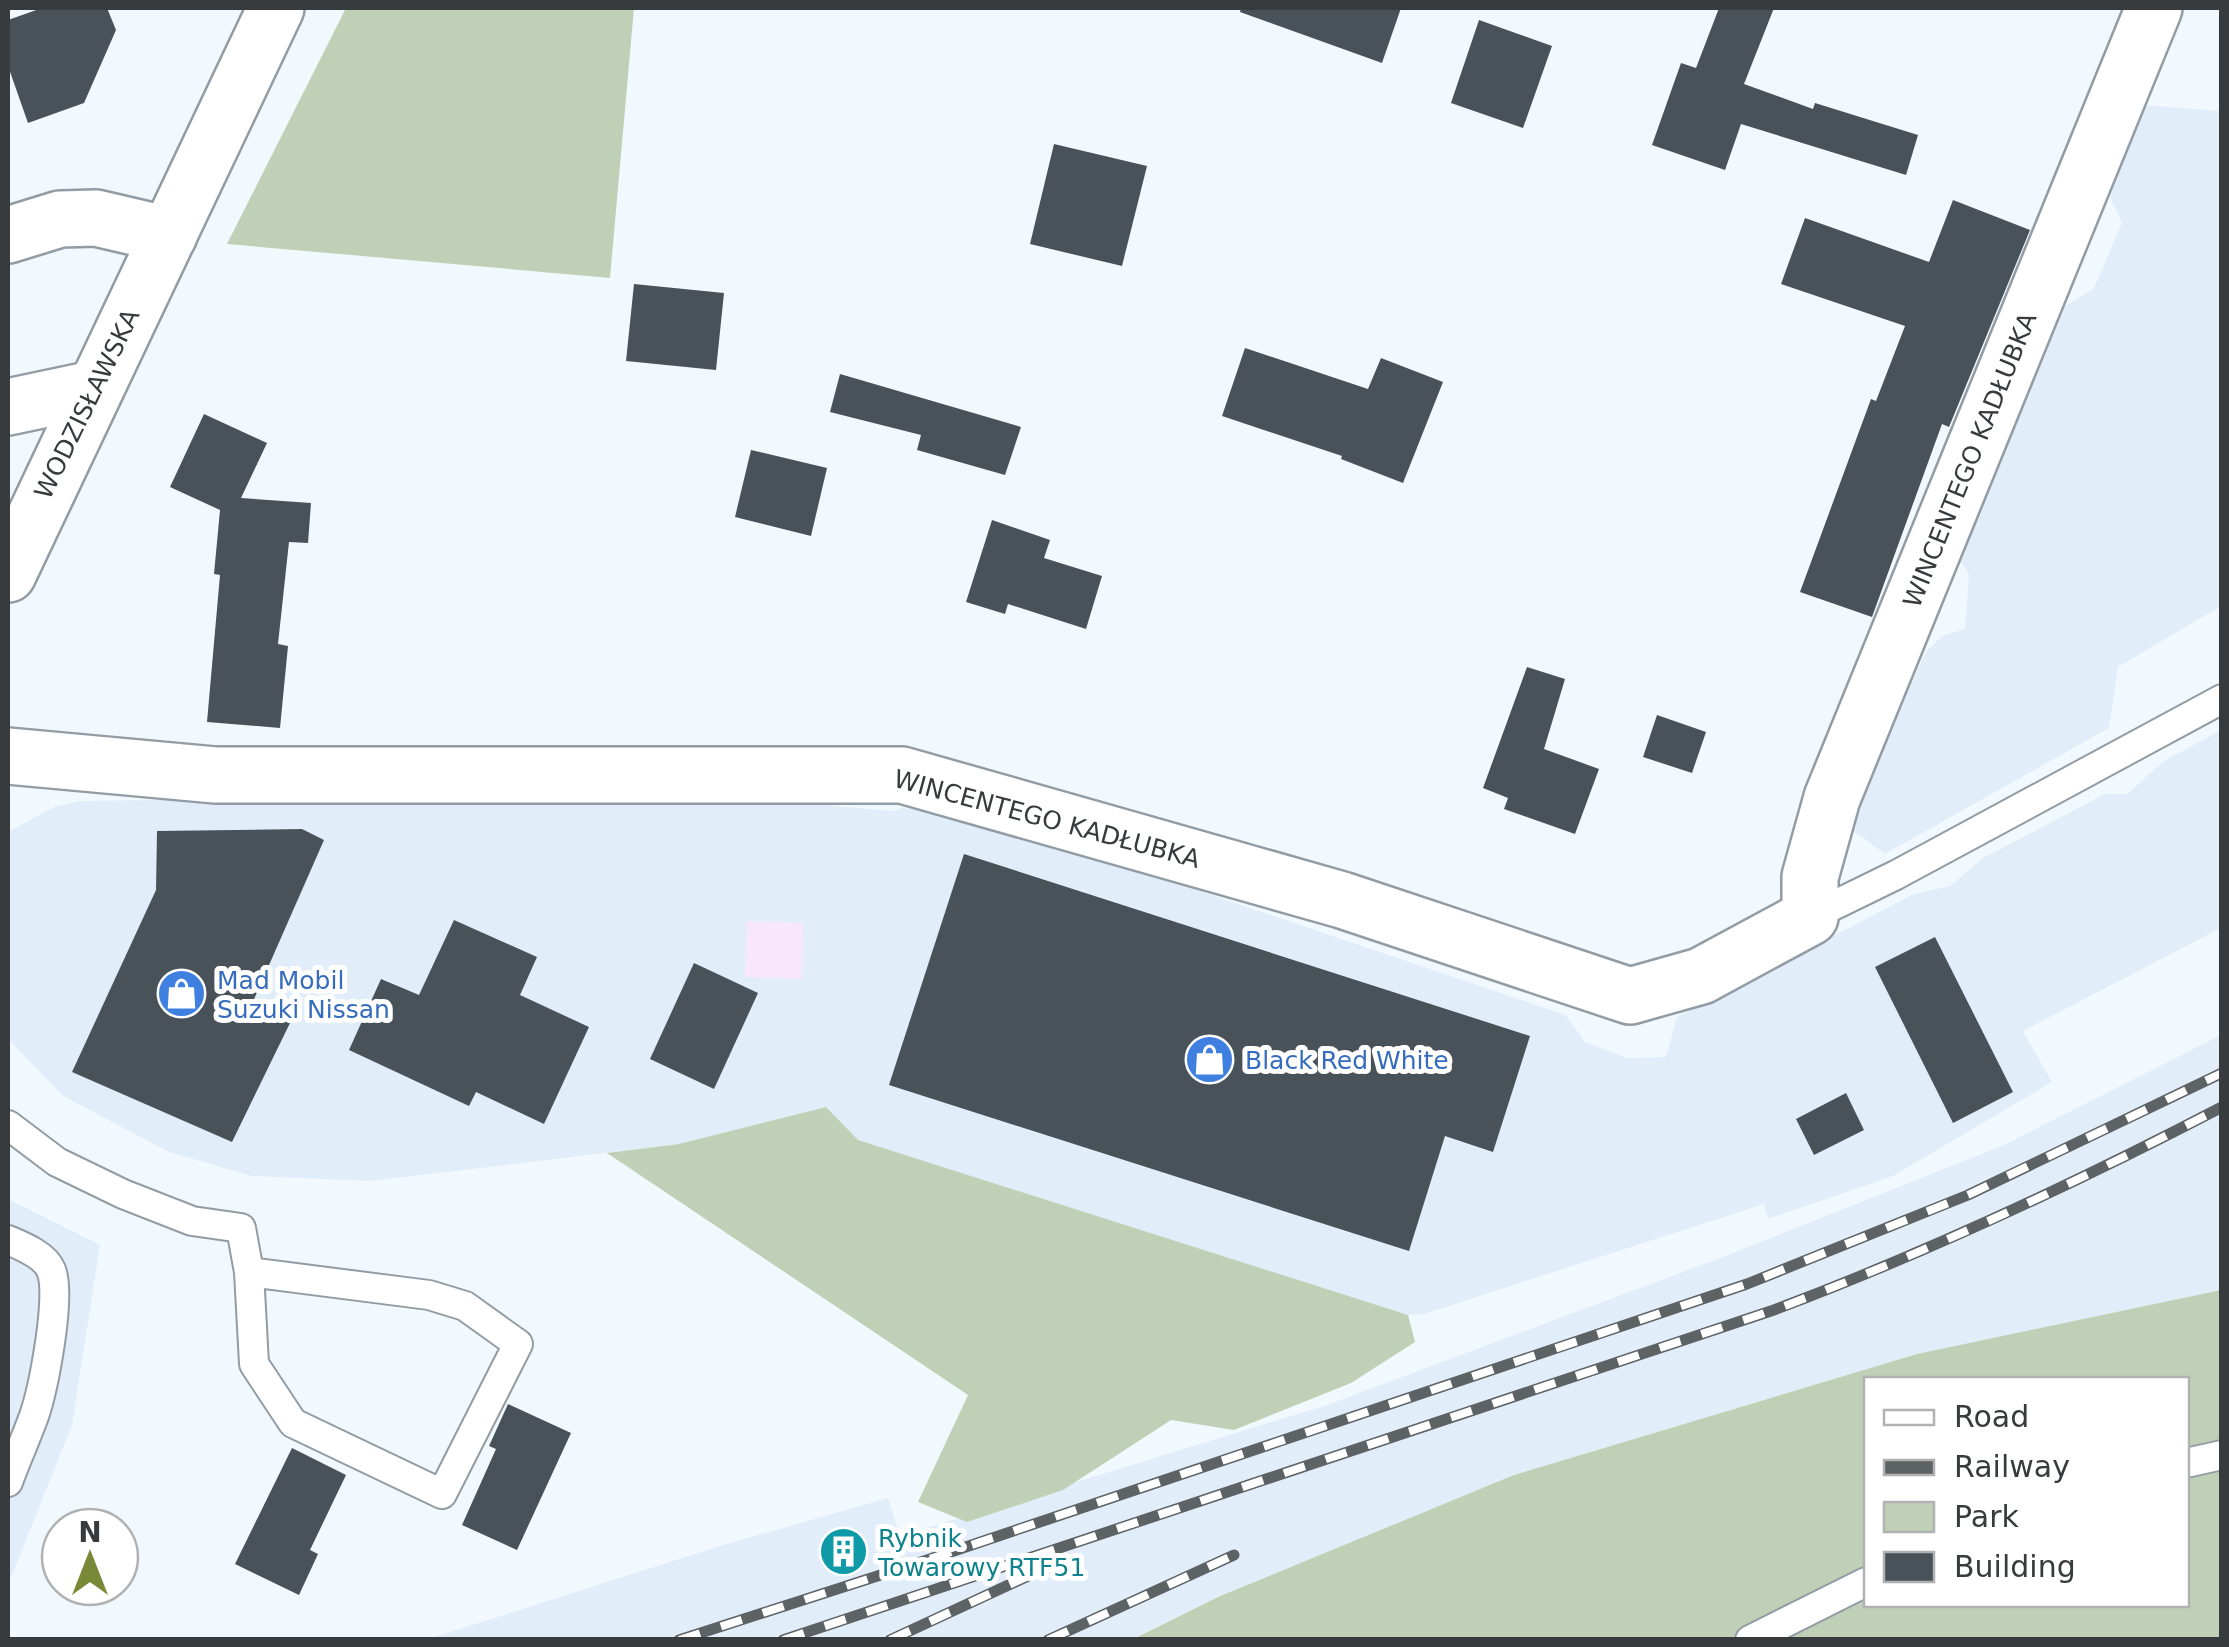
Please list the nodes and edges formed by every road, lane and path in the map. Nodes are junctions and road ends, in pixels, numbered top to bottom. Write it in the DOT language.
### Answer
graph roads {
  1 [pos="276,8"];
  2 [pos="2154,8"];
  3 [pos="8,235"];
  4 [pos="168,236"];
  5 [pos="94,389"];
  6 [pos="8,406"];
  7 [pos="23,502"];
  8 [pos="8,574"];
  9 [pos="2222,698"];
  10 [pos="8,756"];
  11 [pos="1810,917"];
  12 [pos="8,1125"];
  13 [pos="8,1240"];
  14 [pos="249,1272"];
  15 [pos="2222,1455"];
  16 [pos="2189,1462"];
  17 [pos="8,1482"];
  18 [pos="1864,1583"];
  19 [pos="1750,1640"];
  1 -- 4 [label="street, WODZISŁAWSKA"];
  2 -- 11 [label="street, WINCENTEGO KADŁUBKA"];
  3 -- 4 [label="street"];
  4 -- 5 [label="street, WODZISŁAWSKA"];
  5 -- 6 [label="street"];
  5 -- 7 [label="street, WODZISŁAWSKA"];
  7 -- 8 [label="street, WODZISŁAWSKA"];
  9 -- 11 [label="lane, WINCENTEGO KADŁUBKA"];
  10 -- 11 [label="street, WINCENTEGO KADŁUBKA"];
  12 -- 14 [label="lane"];
  13 -- 17 [label="lane"];
  14 -- 14 [label="lane"];
  15 -- 16 [label="lane"];
  18 -- 19 [label="lane"];
}
